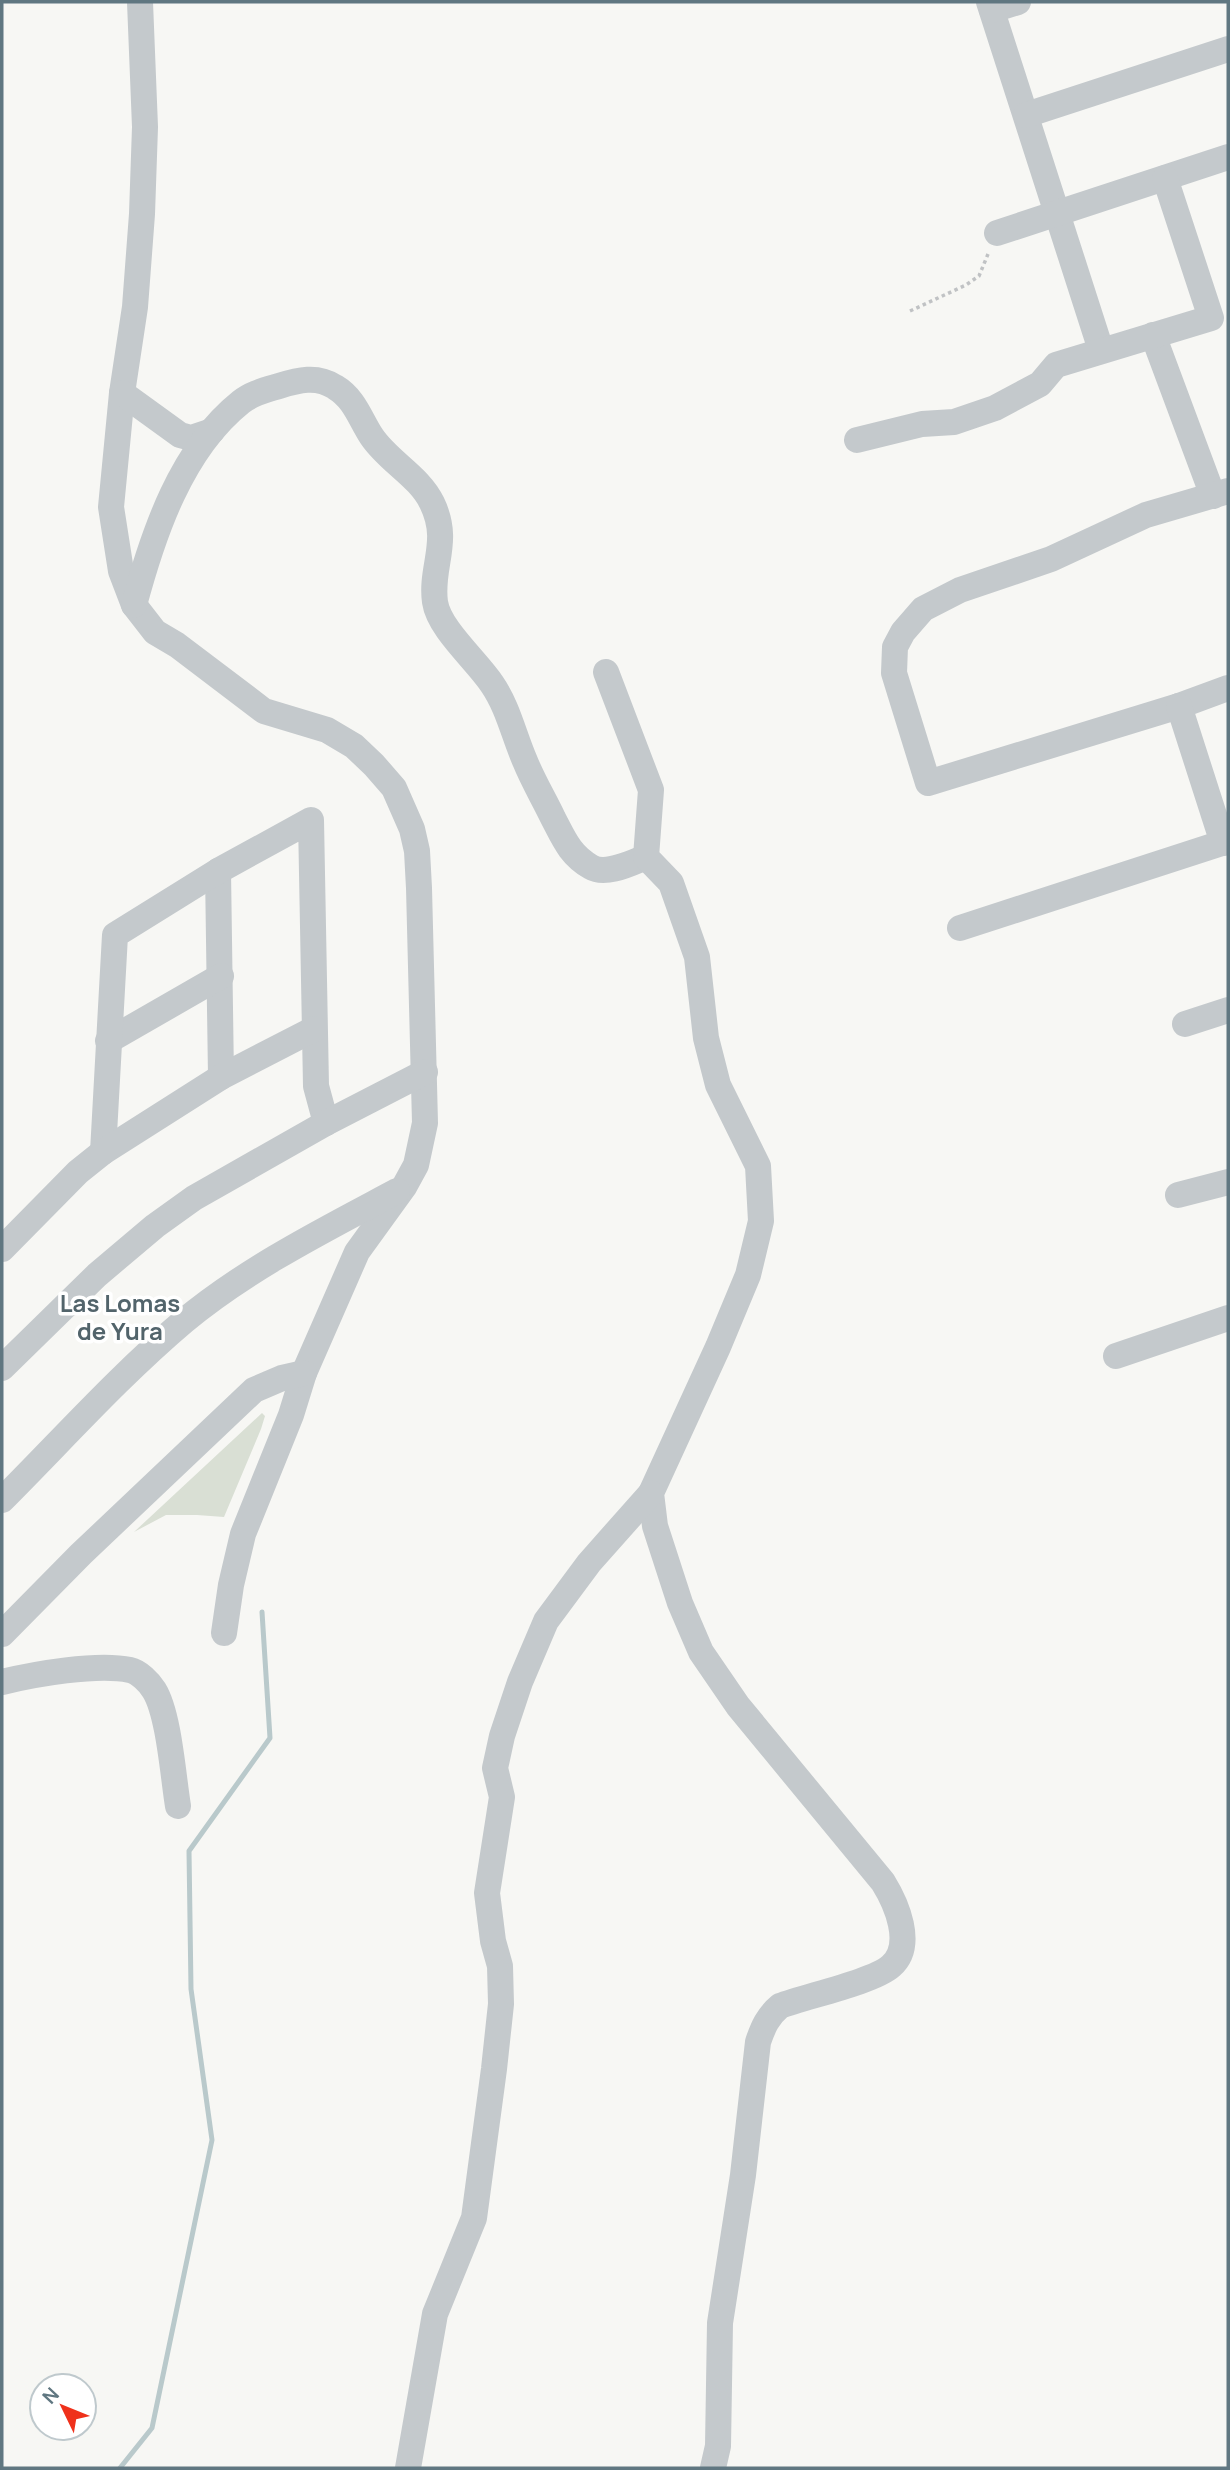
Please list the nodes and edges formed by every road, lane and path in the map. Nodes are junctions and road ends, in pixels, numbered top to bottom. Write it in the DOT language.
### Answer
graph roads {
  1 [pos="140,2"];
  2 [pos="1018,2"];
  3 [pos="990,6"];
  4 [pos="1228,49"];
  5 [pos="1026,115"];
  6 [pos="1228,157"];
  7 [pos="1165,178"];
  8 [pos="1058,213"];
  9 [pos="997,233"];
  10 [pos="910,311"];
  11 [pos="1153,335"];
  12 [pos="1101,350"];
  13 [pos="122,393"];
  14 [pos="212,431"];
  15 [pos="857,440"];
  16 [pos="1221,493"];
  17 [pos="134,605"];
  18 [pos="606,672"];
  19 [pos="1228,688"];
  20 [pos="1179,706"];
  21 [pos="1226,842"];
  22 [pos="646,857"];
  23 [pos="218,871"];
  24 [pos="960,928"];
  25 [pos="221,976"];
  26 [pos="1228,1010"];
  27 [pos="1185,1024"];
  28 [pos="314,1029"];
  29 [pos="108,1041"];
  30 [pos="425,1072"];
  31 [pos="221,1077"];
  32 [pos="326,1123"];
  33 [pos="103,1152"];
  34 [pos="1228,1182"];
  35 [pos="404,1187"];
  36 [pos="1178,1195"];
  37 [pos="2,1249"];
  38 [pos="1228,1318"];
  39 [pos="1116,1356"];
  40 [pos="2,1368"];
  41 [pos="304,1373"];
  42 [pos="651,1493"];
  43 [pos="2,1500"];
  44 [pos="224,1633"];
  45 [pos="2,1634"];
  46 [pos="2,1682"];
  47 [pos="177,1806"];
  48 [pos="408,2468"];
  49 [pos="713,2468"];
  1 -- 13 [label="street"];
  2 -- 3 [label="street"];
  3 -- 5 [label="street"];
  4 -- 5 [label="street"];
  5 -- 8 [label="street"];
  6 -- 7 [label="street"];
  7 -- 8 [label="street"];
  7 -- 11 [label="street"];
  8 -- 9 [label="street"];
  8 -- 12 [label="street"];
  9 -- 10 [label="path"];
  11 -- 12 [label="street"];
  11 -- 16 [label="street"];
  12 -- 15 [label="street"];
  13 -- 14 [label="street"];
  13 -- 17 [label="street"];
  14 -- 17 [label="street"];
  14 -- 22 [label="street"];
  16 -- 20 [label="street"];
  17 -- 30 [label="street"];
  18 -- 22 [label="street"];
  19 -- 20 [label="street"];
  20 -- 21 [label="street"];
  21 -- 24 [label="street"];
  22 -- 42 [label="street"];
  23 -- 25 [label="street"];
  23 -- 28 [label="street"];
  23 -- 29 [label="street"];
  25 -- 29 [label="street"];
  25 -- 31 [label="street"];
  26 -- 27 [label="street"];
  28 -- 31 [label="street"];
  28 -- 32 [label="street"];
  29 -- 33 [label="street"];
  30 -- 32 [label="street"];
  30 -- 35 [label="street"];
  31 -- 33 [label="street"];
  32 -- 40 [label="street"];
  33 -- 37 [label="street"];
  34 -- 36 [label="street"];
  35 -- 41 [label="street"];
  35 -- 43 [label="street"];
  38 -- 39 [label="street"];
  41 -- 44 [label="street"];
  41 -- 45 [label="street"];
  42 -- 48 [label="street"];
  42 -- 49 [label="street"];
  46 -- 47 [label="street"];
}
